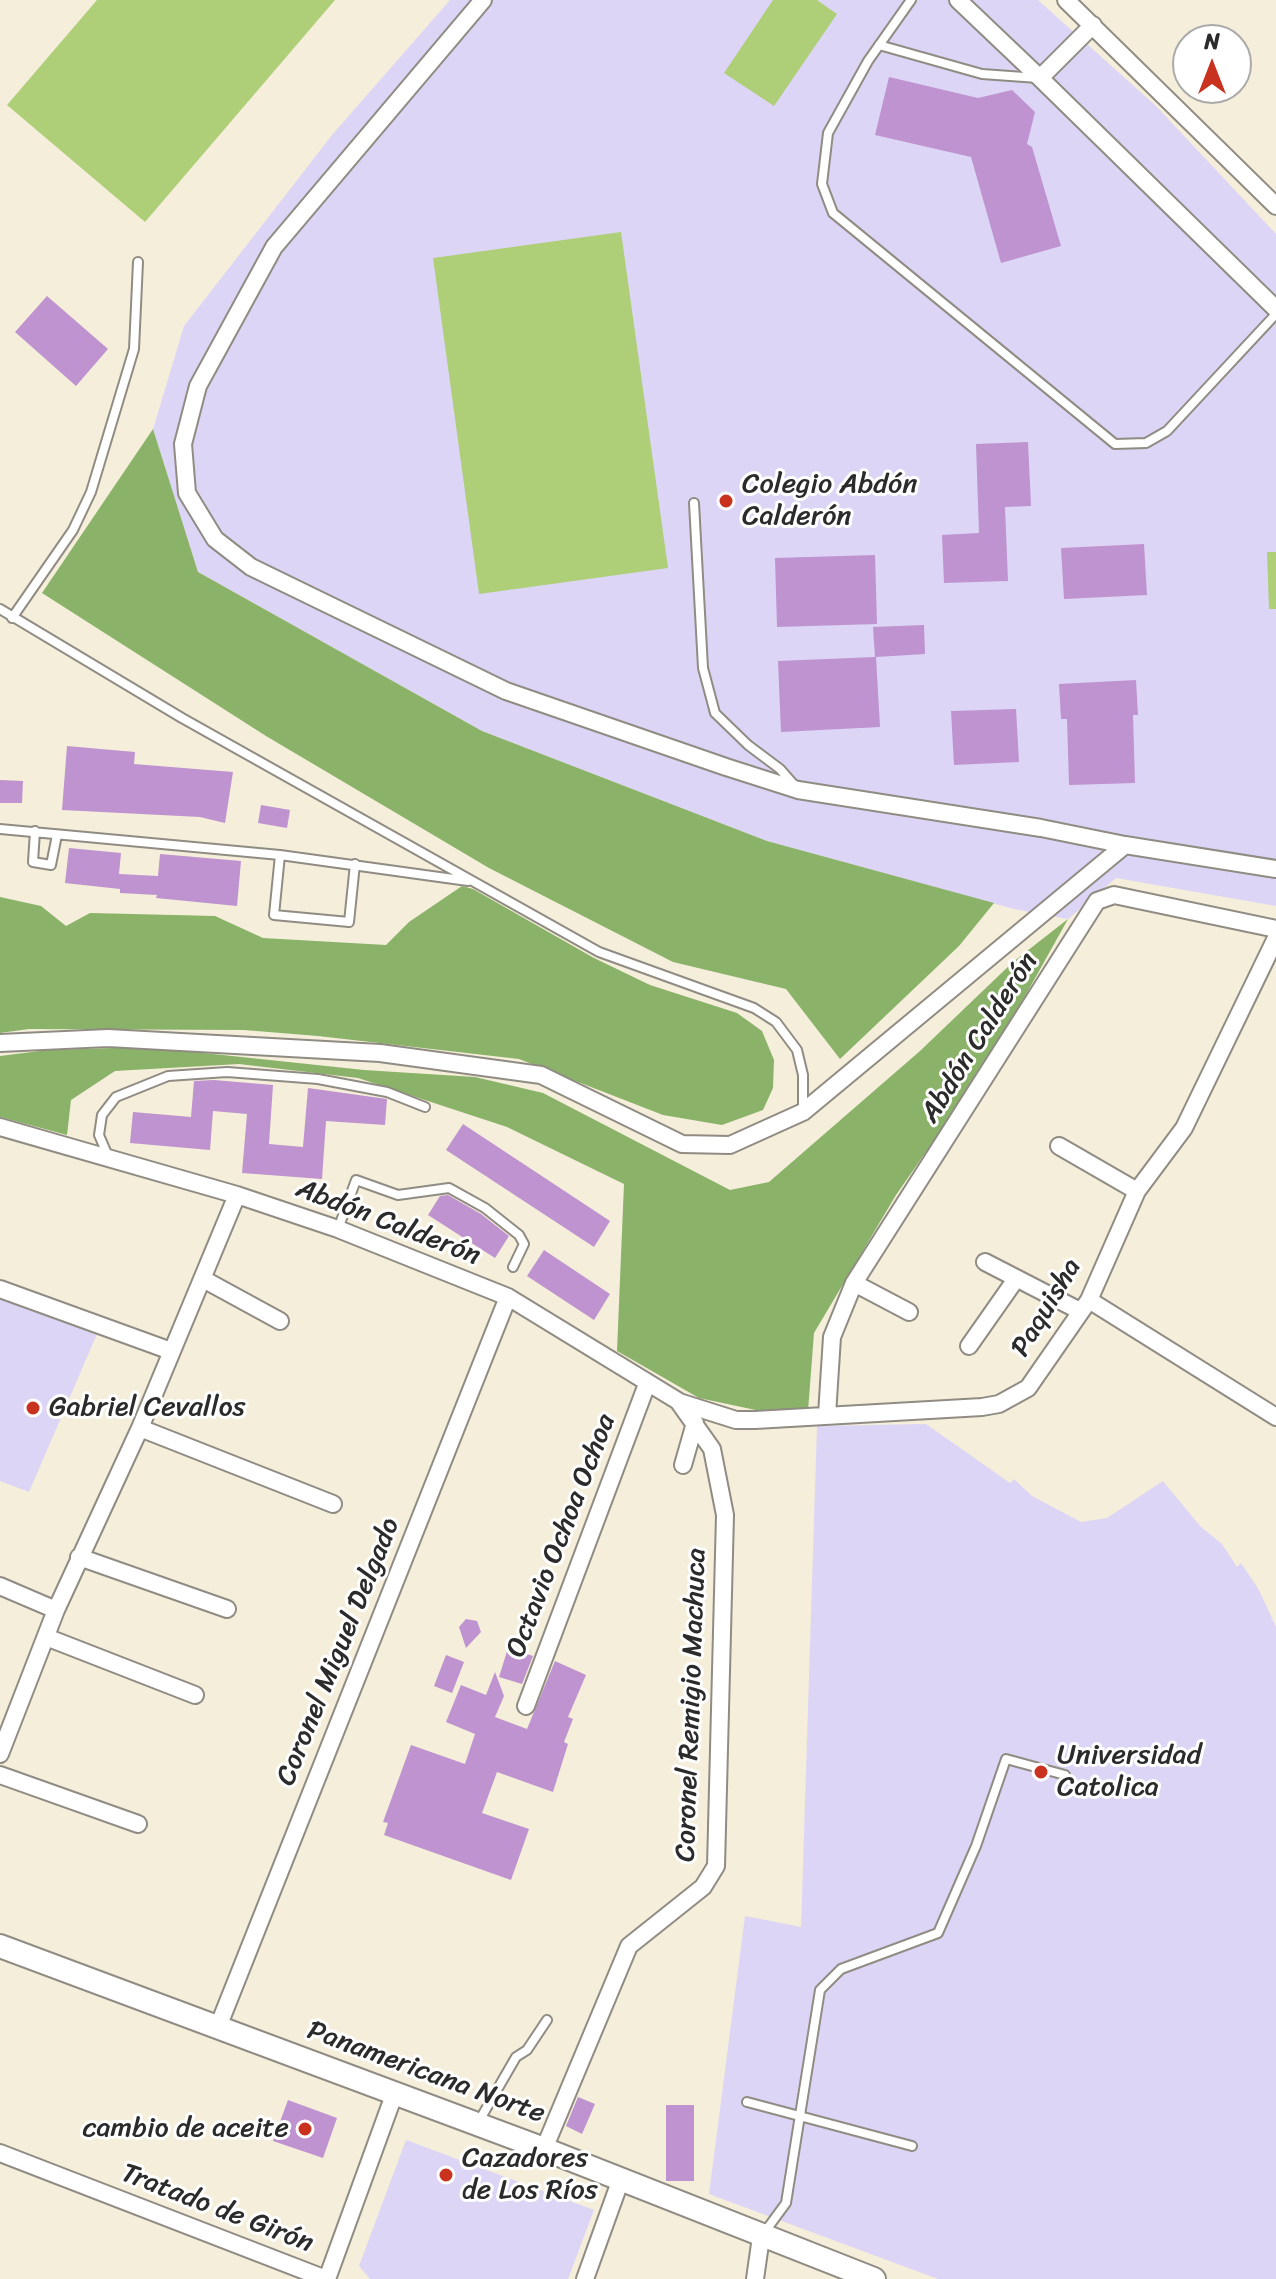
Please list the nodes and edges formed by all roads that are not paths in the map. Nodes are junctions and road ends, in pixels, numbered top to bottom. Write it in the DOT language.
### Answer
graph roads {
  1 [pos="483,0"];
  2 [pos="911,0"];
  3 [pos="958,0"];
  4 [pos="1066,0"];
  5 [pos="1093,25"];
  6 [pos="879,45"];
  7 [pos="1040,78"];
  8 [pos="1276,206"];
  9 [pos="138,262"];
  10 [pos="1276,311"];
  11 [pos="694,503"];
  12 [pos="0,609"];
  13 [pos="12,618"];
  14 [pos="798,790"];
  15 [pos="0,829"];
  16 [pos="35,831"];
  17 [pos="57,835"];
  18 [pos="1125,845"];
  19 [pos="280,855"];
  20 [pos="355,864"];
  21 [pos="1276,869"];
  22 [pos="477,883"];
  23 [pos="1276,929"];
  24 [pos="1276,938"];
  25 [pos="0,1043"];
  26 [pos="425,1107"];
  27 [pos="803,1112"];
  28 [pos="0,1127"];
  29 [pos="1059,1146"];
  30 [pos="108,1157"];
  31 [pos="1137,1191"];
  32 [pos="237,1195"];
  33 [pos="338,1229"];
  34 [pos="985,1262"];
  35 [pos="513,1267"];
  36 [pos="203,1279"];
  37 [pos="1016,1279"];
  38 [pos="854,1283"];
  39 [pos="0,1289"];
  40 [pos="508,1297"];
  41 [pos="1084,1306"];
  42 [pos="909,1312"];
  43 [pos="280,1321"];
  44 [pos="969,1346"];
  45 [pos="171,1351"];
  46 [pos="647,1384"];
  47 [pos="678,1401"];
  48 [pos="827,1415"];
  49 [pos="1276,1417"];
  50 [pos="695,1423"];
  51 [pos="140,1428"];
  52 [pos="712,1449"];
  53 [pos="683,1465"];
  54 [pos="333,1504"];
  55 [pos="79,1557"];
  56 [pos="0,1586"];
  57 [pos="227,1609"];
  58 [pos="56,1610"];
  59 [pos="46,1637"];
  60 [pos="195,1695"];
  61 [pos="526,1706"];
  62 [pos="0,1754"];
  63 [pos="0,1775"];
  64 [pos="1065,1775"];
  65 [pos="138,1824"];
  66 [pos="0,1946"];
  67 [pos="547,2020"];
  68 [pos="218,2027"];
  69 [pos="394,2095"];
  70 [pos="747,2102"];
  71 [pos="800,2116"];
  72 [pos="477,2124"];
  73 [pos="912,2146"];
  74 [pos="544,2149"];
  75 [pos="0,2153"];
  76 [pos="621,2179"];
  77 [pos="761,2237"];
  78 [pos="329,2278"];
  79 [pos="585,2279"];
  80 [pos="755,2279"];
  81 [pos="874,2279"];
  1 -- 14 [label="street"];
  2 -- 6 [label="lane"];
  3 -- 7 [label="street"];
  4 -- 5 [label="street"];
  5 -- 7 [label="street"];
  5 -- 8 [label="street"];
  6 -- 7 [label="lane"];
  6 -- 10 [label="lane"];
  7 -- 10 [label="street"];
  9 -- 13 [label="lane"];
  11 -- 14 [label="lane"];
  12 -- 13 [label="lane"];
  13 -- 22 [label="lane"];
  14 -- 18 [label="street"];
  15 -- 16 [label="lane"];
  16 -- 17 [label="lane"];
  16 -- 17 [label="lane"];
  17 -- 19 [label="lane"];
  18 -- 21 [label="street"];
  18 -- 27 [label="street"];
  19 -- 20 [label="lane"];
  19 -- 20 [label="lane"];
  20 -- 22 [label="lane"];
  22 -- 27 [label="lane"];
  23 -- 38 [label="street, Abdón Calderón"];
  24 -- 31 [label="street, Paquisha"];
  25 -- 27 [label="street"];
  26 -- 30 [label="lane"];
  28 -- 30 [label="street, Abdón Calderón"];
  29 -- 31 [label="street"];
  30 -- 32 [label="street, Abdón Calderón"];
  31 -- 41 [label="street, Paquisha"];
  32 -- 33 [label="street, Abdón Calderón"];
  32 -- 36 [label="street"];
  33 -- 35 [label="lane"];
  33 -- 40 [label="street, Abdón Calderón"];
  34 -- 37 [label="street"];
  36 -- 43 [label="street"];
  36 -- 45 [label="street"];
  37 -- 41 [label="street"];
  37 -- 44 [label="street"];
  38 -- 42 [label="street"];
  38 -- 48 [label="street, Abdón Calderón"];
  39 -- 45 [label="street"];
  40 -- 46 [label="street, Abdón Calderón"];
  40 -- 68 [label="street, Coronel Miguel Delgado"];
  41 -- 48 [label="street, Paquisha"];
  41 -- 49 [label="street"];
  45 -- 51 [label="street"];
  46 -- 47 [label="street, Abdón Calderón"];
  46 -- 61 [label="street, Octavio Ochoa Ochoa"];
  47 -- 48 [label="street, Paquisha"];
  47 -- 50 [label="street, Abdón Calderón"];
  50 -- 52 [label="street, Abdón Calderón"];
  50 -- 53 [label="street"];
  51 -- 54 [label="street"];
  51 -- 55 [label="street"];
  52 -- 74 [label="street, Coronel Remigio Machuca"];
  55 -- 57 [label="street"];
  55 -- 58 [label="street"];
  56 -- 58 [label="street"];
  58 -- 59 [label="street"];
  59 -- 60 [label="street"];
  59 -- 62 [label="street"];
  63 -- 65 [label="street"];
  64 -- 71 [label="lane"];
  66 -- 68 [label="main road, Panamericana Norte"];
  67 -- 72 [label="lane"];
  68 -- 69 [label="main road, Panamericana Norte"];
  69 -- 72 [label="main road, Panamericana Norte"];
  69 -- 78 [label="street"];
  70 -- 71 [label="lane"];
  71 -- 73 [label="lane"];
  71 -- 77 [label="lane"];
  72 -- 74 [label="main road, Panamericana Norte"];
  74 -- 76 [label="main road, Panamericana Norte"];
  75 -- 78 [label="street, Tratado de Girón"];
  76 -- 77 [label="main road, Panamericana Norte"];
  76 -- 79 [label="street"];
  77 -- 80 [label="street"];
  77 -- 81 [label="main road, Panamericana Norte"];
}
